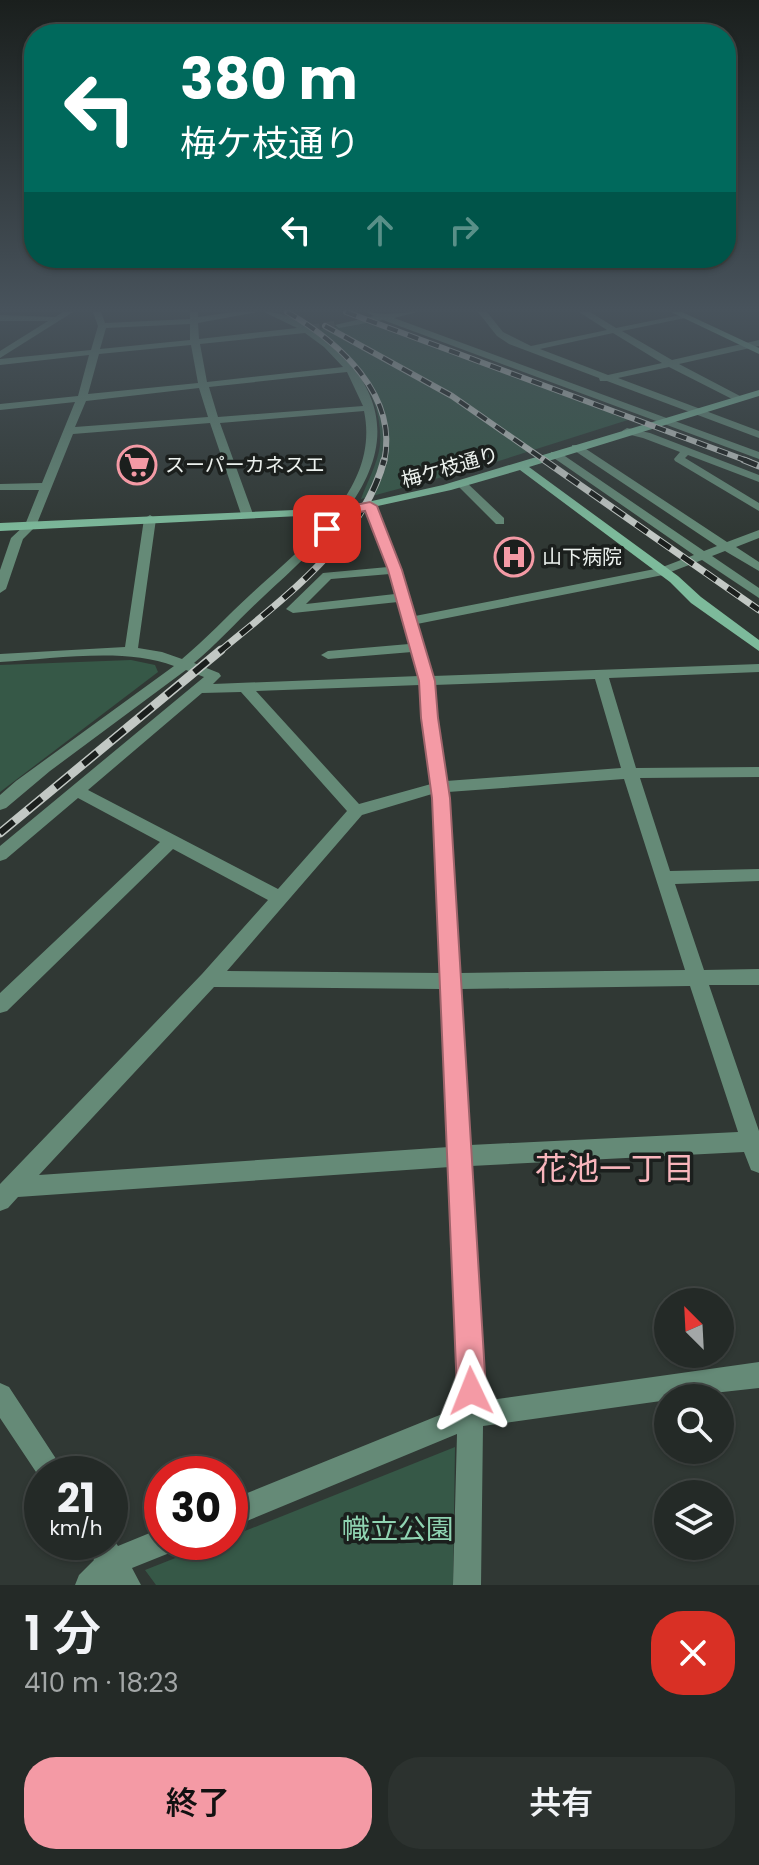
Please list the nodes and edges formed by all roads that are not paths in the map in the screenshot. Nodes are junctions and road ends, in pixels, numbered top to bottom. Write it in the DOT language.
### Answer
graph roads {
  1 [pos="85,386"];
  2 [pos="180,386"];
  3 [pos="205,386"];
  4 [pos="359,386"];
  5 [pos="568,386"];
  6 [pos="587,386"];
  7 [pos="625,386"];
  8 [pos="714,386"];
  9 [pos="579,390"];
  10 [pos="759,393"];
  11 [pos="82,398"];
  12 [pos="737,398"];
  13 [pos="0,407"];
  14 [pos="370,408"];
  15 [pos="691,411"];
  16 [pos="664,419"];
  17 [pos="216,420"];
  18 [pos="68,431"];
  19 [pos="627,431"];
  20 [pos="759,438"];
  21 [pos="733,446"];
  22 [pos="576,447"];
  23 [pos="686,451"];
  24 [pos="555,454"];
  25 [pos="759,456"];
  26 [pos="520,465"];
  27 [pos="759,479"];
  28 [pos="462,484"];
  29 [pos="46,486"];
  30 [pos="0,487"];
  31 [pos="370,506"];
  32 [pos="759,508"];
  33 [pos="341,511"];
  34 [pos="247,514"];
  35 [pos="150,519"];
  36 [pos="500,521"];
  37 [pos="30,526"];
  38 [pos="0,527"];
  39 [pos="759,534"];
  40 [pos="727,546"];
  41 [pos="705,556"];
  42 [pos="759,567"];
  43 [pos="395,570"];
  44 [pos="663,571"];
  45 [pos="0,589"];
  46 [pos="759,594"];
  47 [pos="404,597"];
  48 [pos="411,621"];
  49 [pos="419,647"];
  50 [pos="759,647"];
  51 [pos="131,651"];
  52 [pos="328,655"];
  53 [pos="0,658"];
  54 [pos="185,664"];
  55 [pos="759,668"];
  56 [pos="600,672"];
  57 [pos="427,681"];
  58 [pos="199,689"];
  59 [pos="246,689"];
  60 [pos="759,772"];
  61 [pos="630,773"];
  62 [pos="439,787"];
  63 [pos="78,791"];
  64 [pos="0,804"];
  65 [pos="356,811"];
  66 [pos="172,840"];
  67 [pos="0,855"];
  68 [pos="759,875"];
  69 [pos="664,878"];
  70 [pos="278,897"];
  71 [pos="697,976"];
  72 [pos="759,977"];
  73 [pos="209,979"];
  74 [pos="450,981"];
  75 [pos="0,1005"];
  76 [pos="756,1141"];
  77 [pos="459,1156"];
  78 [pos="759,1163"];
  79 [pos="6,1194"];
  80 [pos="759,1375"];
  81 [pos="0,1396"];
  82 [pos="472,1415"];
  83 [pos="41,1456"];
  84 [pos="248,1507"];
  85 [pos="144,1550"];
  86 [pos="113,1563"];
  87 [pos="89,1585"];
  88 [pos="467,1585"];
  1 -- 11 [label="street"];
  2 -- 11 [label="street"];
  3 -- 17 [label="street"];
  4 -- 14 [label="street"];
  5 -- 9 [label="street"];
  6 -- 9 [label="street"];
  7 -- 15 [label="street"];
  8 -- 12 [label="street"];
  9 -- 16 [label="street"];
  10 -- 12 [label="street, 梅ケ枝通り"];
  11 -- 13 [label="street"];
  11 -- 18 [label="street"];
  12 -- 15 [label="street, 梅ケ枝通り"];
  14 -- 17 [label="street"];
  14 -- 33 [label="street"];
  15 -- 16 [label="street, 梅ケ枝通り"];
  15 -- 20 [label="street"];
  16 -- 19 [label="street, 梅ケ枝通り"];
  16 -- 21 [label="street"];
  17 -- 18 [label="street"];
  17 -- 34 [label="street"];
  18 -- 29 [label="street"];
  19 -- 22 [label="street, 梅ケ枝通り"];
  19 -- 23 [label="street"];
  20 -- 21 [label="street"];
  21 -- 25 [label="street"];
  22 -- 24 [label="street, 梅ケ枝通り"];
  22 -- 40 [label="street"];
  23 -- 27 [label="street"];
  23 -- 32 [label="street"];
  24 -- 26 [label="street, 梅ケ枝通り"];
  24 -- 41 [label="street"];
  26 -- 28 [label="street, 梅ケ枝通り"];
  26 -- 44 [label="street"];
  28 -- 31 [label="street, 梅ケ枝通り"];
  28 -- 36 [label="street"];
  29 -- 30 [label="street"];
  29 -- 37 [label="street"];
  31 -- 33 [label="street, 梅ケ枝通り"];
  31 -- 43 [label="street"];
  33 -- 34 [label="street, 梅ケ枝通り"];
  33 -- 54 [label="street"];
  34 -- 35 [label="street, 梅ケ枝通り"];
  35 -- 37 [label="street, 梅ケ枝通り"];
  35 -- 51 [label="street"];
  37 -- 38 [label="street, 梅ケ枝通り"];
  37 -- 45 [label="street"];
  39 -- 40 [label="street"];
  40 -- 41 [label="street"];
  40 -- 42 [label="street"];
  41 -- 44 [label="street"];
  41 -- 46 [label="street"];
  43 -- 47 [label="street"];
  43 -- 47 [label="street"];
  44 -- 48 [label="street"];
  44 -- 50 [label="street"];
  47 -- 48 [label="street"];
  48 -- 49 [label="street"];
  49 -- 52 [label="street"];
  49 -- 57 [label="street"];
  51 -- 53 [label="street"];
  51 -- 54 [label="street"];
  54 -- 58 [label="street"];
  54 -- 64 [label="street"];
  55 -- 56 [label="street"];
  56 -- 57 [label="street"];
  56 -- 61 [label="street"];
  57 -- 59 [label="street"];
  57 -- 62 [label="street"];
  58 -- 59 [label="street"];
  58 -- 63 [label="street"];
  59 -- 65 [label="street"];
  60 -- 61 [label="street"];
  61 -- 62 [label="street"];
  61 -- 69 [label="street"];
  62 -- 65 [label="street"];
  62 -- 74 [label="street"];
  63 -- 66 [label="street"];
  63 -- 67 [label="street"];
  65 -- 70 [label="street"];
  66 -- 70 [label="street"];
  66 -- 75 [label="street"];
  68 -- 69 [label="street"];
  69 -- 71 [label="street"];
  70 -- 73 [label="street"];
  71 -- 72 [label="street"];
  71 -- 74 [label="street"];
  71 -- 76 [label="street"];
  73 -- 74 [label="street"];
  73 -- 79 [label="street"];
  74 -- 77 [label="street"];
  76 -- 77 [label="street"];
  76 -- 78 [label="street"];
  77 -- 79 [label="street"];
  77 -- 82 [label="street"];
  80 -- 82 [label="street"];
  81 -- 83 [label="street"];
  82 -- 84 [label="street"];
  82 -- 88 [label="street"];
  85 -- 86 [label="street"];
  86 -- 87 [label="street"];
}
